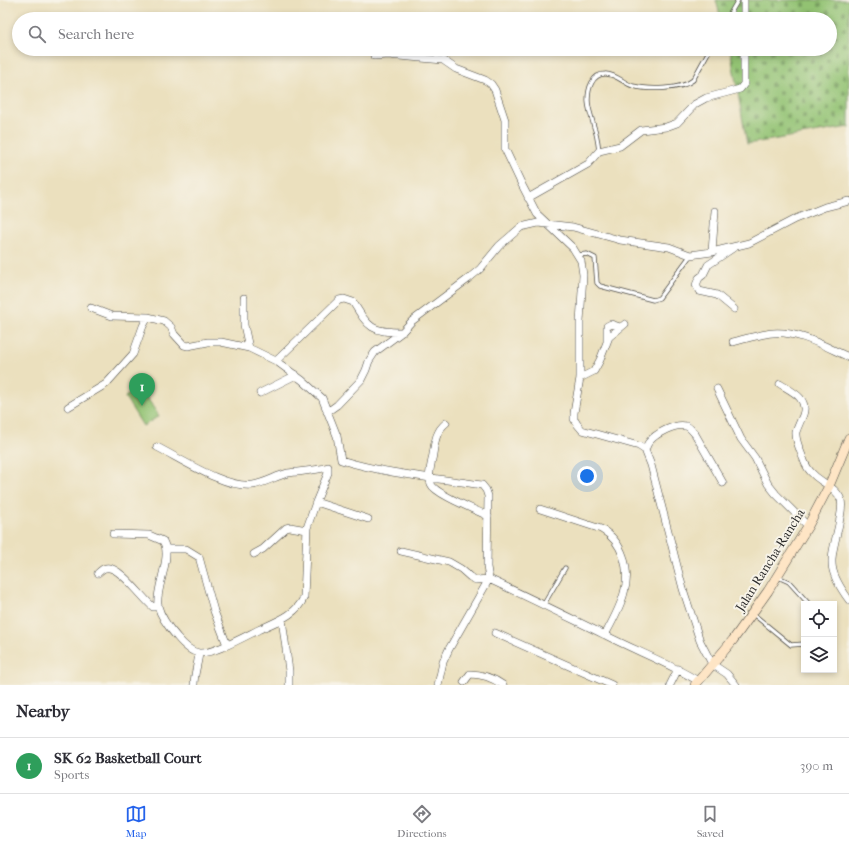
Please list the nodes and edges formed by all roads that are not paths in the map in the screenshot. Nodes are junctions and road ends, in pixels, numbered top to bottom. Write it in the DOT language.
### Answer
graph roads {
  1 [pos="738,0"];
  2 [pos="744,0"];
  3 [pos="731,12"];
  4 [pos="744,12"];
  5 [pos="399,56"];
  6 [pos="706,56"];
  7 [pos="744,56"];
  8 [pos="600,151"];
  9 [pos="528,198"];
  10 [pos="849,201"];
  11 [pos="715,211"];
  12 [pos="548,225"];
  13 [pos="736,246"];
  14 [pos="712,252"];
  15 [pos="578,254"];
  16 [pos="690,255"];
  17 [pos="244,298"];
  18 [pos="91,308"];
  19 [pos="734,308"];
  20 [pos="148,318"];
  21 [pos="622,326"];
  22 [pos="402,332"];
  23 [pos="733,342"];
  24 [pos="249,348"];
  25 [pos="849,358"];
  26 [pos="276,360"];
  27 [pos="296,375"];
  28 [pos="580,378"];
  29 [pos="780,384"];
  30 [pos="717,389"];
  31 [pos="260,393"];
  32 [pos="68,407"];
  33 [pos="327,412"];
  34 [pos="446,423"];
  35 [pos="849,438"];
  36 [pos="157,447"];
  37 [pos="645,450"];
  38 [pos="341,460"];
  39 [pos="328,467"];
  40 [pos="429,477"];
  41 [pos="723,483"];
  42 [pos="829,486"];
  43 [pos="316,502"];
  44 [pos="540,509"];
  45 [pos="488,516"];
  46 [pos="368,519"];
  47 [pos="808,526"];
  48 [pos="307,530"];
  49 [pos="113,534"];
  50 [pos="167,549"];
  51 [pos="401,551"];
  52 [pos="254,554"];
  53 [pos="565,568"];
  54 [pos="98,573"];
  55 [pos="777,576"];
  56 [pos="489,579"];
  57 [pos="849,600"];
  58 [pos="806,601"];
  59 [pos="158,604"];
  60 [pos="544,604"];
  61 [pos="752,613"];
  62 [pos="282,618"];
  63 [pos="495,633"];
  64 [pos="605,635"];
  65 [pos="801,644"];
  66 [pos="227,645"];
  67 [pos="198,653"];
  68 [pos="712,664"];
  69 [pos="678,669"];
  70 [pos="464,682"];
  71 [pos="496,683"];
  72 [pos="697,683"];
  73 [pos="194,685"];
  74 [pos="289,685"];
  75 [pos="438,685"];
  76 [pos="503,685"];
  77 [pos="612,685"];
  78 [pos="670,685"];
  79 [pos="736,685"];
  1 -- 3 [label="lane"];
  2 -- 4 [label="street"];
  5 -- 9 [label="street"];
  6 -- 8 [label="lane"];
  7 -- 8 [label="street"];
  8 -- 9 [label="street"];
  9 -- 12 [label="street"];
  10 -- 13 [label="street"];
  11 -- 14 [label="street"];
  12 -- 15 [label="street"];
  12 -- 16 [label="street"];
  12 -- 22 [label="street"];
  13 -- 14 [label="street"];
  13 -- 19 [label="street"];
  14 -- 16 [label="street"];
  15 -- 16 [label="lane"];
  15 -- 28 [label="street"];
  17 -- 24 [label="street"];
  18 -- 20 [label="street"];
  20 -- 24 [label="street"];
  20 -- 32 [label="street"];
  21 -- 28 [label="street"];
  22 -- 26 [label="street"];
  22 -- 33 [label="street"];
  23 -- 25 [label="street"];
  24 -- 26 [label="street"];
  26 -- 27 [label="street"];
  27 -- 31 [label="street"];
  27 -- 33 [label="street"];
  28 -- 37 [label="street"];
  29 -- 42 [label="street"];
  30 -- 47 [label="street"];
  33 -- 38 [label="street"];
  34 -- 40 [label="street"];
  35 -- 42 [label="main road, Jalan Rancha-Rancha"];
  36 -- 39 [label="street"];
  37 -- 41 [label="street"];
  37 -- 68 [label="street"];
  38 -- 39 [label="street"];
  38 -- 40 [label="street"];
  39 -- 43 [label="street"];
  40 -- 45 [label="street"];
  40 -- 45 [label="street"];
  42 -- 47 [label="main road, Jalan Rancha-Rancha"];
  42 -- 57 [label="street"];
  43 -- 46 [label="street"];
  43 -- 48 [label="street"];
  44 -- 64 [label="street"];
  45 -- 56 [label="street"];
  47 -- 55 [label="main road, Jalan Rancha-Rancha"];
  48 -- 52 [label="street"];
  48 -- 62 [label="street"];
  49 -- 50 [label="street"];
  50 -- 59 [label="street"];
  50 -- 66 [label="street"];
  51 -- 56 [label="street"];
  53 -- 60 [label="lane"];
  54 -- 59 [label="street"];
  55 -- 58 [label="lane"];
  55 -- 61 [label="main road, Jalan Rancha-Rancha"];
  56 -- 60 [label="street"];
  56 -- 75 [label="street"];
  59 -- 67 [label="street"];
  60 -- 64 [label="street"];
  61 -- 65 [label="lane"];
  61 -- 68 [label="main road, Jalan Rancha-Rancha"];
  62 -- 66 [label="street"];
  62 -- 74 [label="street"];
  63 -- 77 [label="street"];
  64 -- 69 [label="street"];
  66 -- 67 [label="street"];
  67 -- 73 [label="street"];
  68 -- 72 [label="main road, Jalan Rancha-Rancha"];
  68 -- 79 [label="street"];
  69 -- 72 [label="street"];
  69 -- 78 [label="street"];
  70 -- 71 [label="street"];
  71 -- 76 [label="street"];
}
